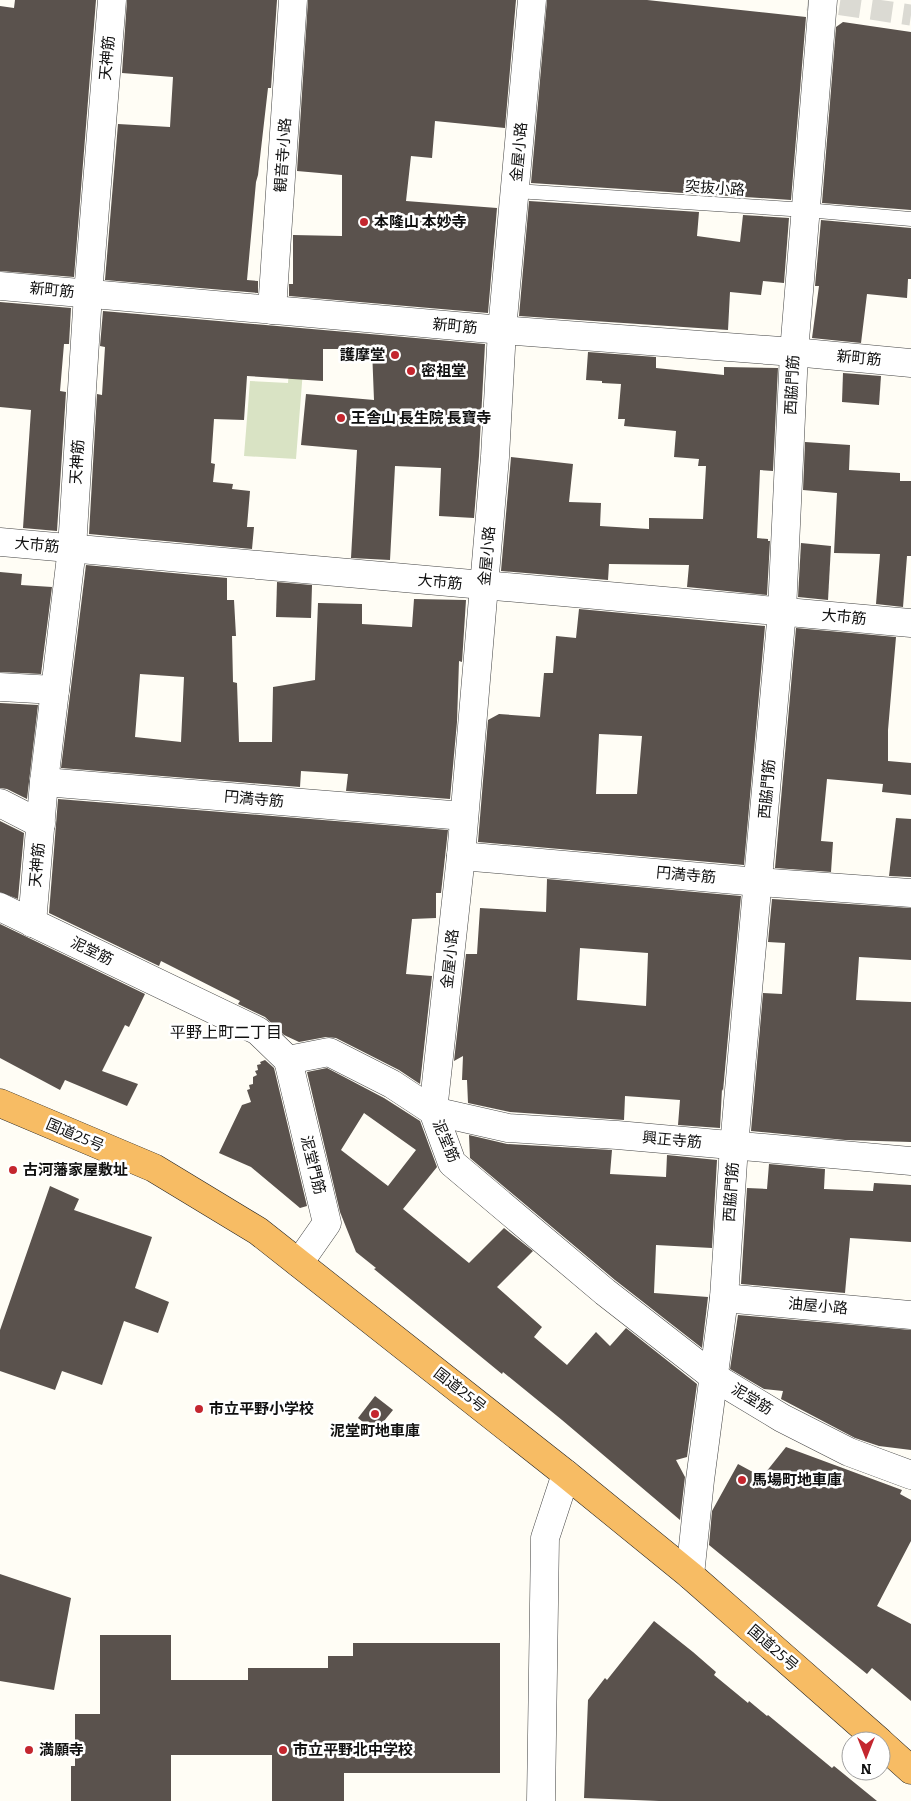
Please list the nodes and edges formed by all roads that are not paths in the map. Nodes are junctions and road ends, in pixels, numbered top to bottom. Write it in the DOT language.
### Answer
graph roads {
  1 [pos="112,0"];
  2 [pos="293,0"];
  3 [pos="532,0"];
  4 [pos="823,1"];
  5 [pos="516,191"];
  6 [pos="806,210"];
  7 [pos="911,219"];
  8 [pos="0,286"];
  9 [pos="88,294"];
  10 [pos="272,310"];
  11 [pos="502,330"];
  12 [pos="794,352"];
  13 [pos="911,363"];
  14 [pos="0,542"];
  15 [pos="72,548"];
  16 [pos="484,586"];
  17 [pos="782,612"];
  18 [pos="911,623"];
  19 [pos="0,687"];
  20 [pos="55,690"];
  21 [pos="44,782"];
  22 [pos="0,803"];
  23 [pos="464,816"];
  24 [pos="41,824"];
  25 [pos="461,856"];
  26 [pos="758,882"];
  27 [pos="911,893"];
  28 [pos="0,907"];
  29 [pos="32,923"];
  30 [pos="288,1060"];
  31 [pos="0,1103"];
  32 [pos="434,1111"];
  33 [pos="734,1146"];
  34 [pos="911,1161"];
  35 [pos="299,1263"];
  36 [pos="724,1298"];
  37 [pos="911,1315"];
  38 [pos="714,1376"];
  39 [pos="566,1474"];
  40 [pos="911,1474"];
  41 [pos="690,1576"];
  42 [pos="867,1731"];
  43 [pos="891,1752"];
  44 [pos="911,1770"];
  45 [pos="541,1801"];
  1 -- 9 [label="street, 天神筋"];
  2 -- 10 [label="street, 観音寺小路"];
  3 -- 5 [label="street, 金屋小路"];
  4 -- 6 [label="street, 西脇門筋"];
  5 -- 6 [label="lane, 突抜小路"];
  5 -- 11 [label="street, 金屋小路"];
  6 -- 7 [label="lane, 突抜小路"];
  6 -- 12 [label="street, 西脇門筋"];
  8 -- 9 [label="street, 新町筋"];
  9 -- 10 [label="street, 新町筋"];
  9 -- 15 [label="street, 天神筋"];
  10 -- 11 [label="street, 新町筋"];
  11 -- 12 [label="street, 新町筋"];
  11 -- 16 [label="street, 金屋小路"];
  12 -- 13 [label="street, 新町筋"];
  12 -- 17 [label="street, 西脇門筋"];
  14 -- 15 [label="street, 大市筋"];
  15 -- 16 [label="street, 大市筋"];
  15 -- 20 [label="street, 天神筋"];
  16 -- 17 [label="street, 大市筋"];
  16 -- 23 [label="street, 金屋小路"];
  17 -- 18 [label="street, 大市筋"];
  17 -- 26 [label="street, 西脇門筋"];
  19 -- 20 [label="street"];
  20 -- 21 [label="street, 天神筋"];
  21 -- 23 [label="street, 円満寺筋"];
  21 -- 24 [label="street, 天神筋"];
  22 -- 24 [label="street"];
  23 -- 25 [label="street, 金屋小路"];
  24 -- 29 [label="street, 天神筋"];
  25 -- 26 [label="street, 円満寺筋"];
  25 -- 32 [label="street, 金屋小路"];
  26 -- 27 [label="street, 円満寺筋"];
  26 -- 33 [label="street, 西脇門筋"];
  28 -- 29 [label="street, 泥堂筋"];
  29 -- 30 [label="street, 泥堂筋"];
  30 -- 32 [label="street, 泥堂筋"];
  30 -- 35 [label="street, 泥堂門筋"];
  31 -- 35 [label="highway, 国道25号"];
  32 -- 33 [label="street, 興正寺筋"];
  32 -- 38 [label="street, 泥堂筋"];
  33 -- 34 [label="street, 興正寺筋"];
  33 -- 36 [label="street, 西脇門筋"];
  35 -- 39 [label="highway, 国道25号"];
  36 -- 37 [label="street, 油屋小路"];
  36 -- 38 [label="street, 西脇門筋"];
  38 -- 40 [label="street, 泥堂筋"];
  38 -- 41 [label="street, 西脇門筋"];
  39 -- 41 [label="highway, 国道25号"];
  39 -- 45 [label="street"];
  41 -- 42 [label="highway, 国道25号"];
  43 -- 44 [label="highway, 国道25号"];
}
